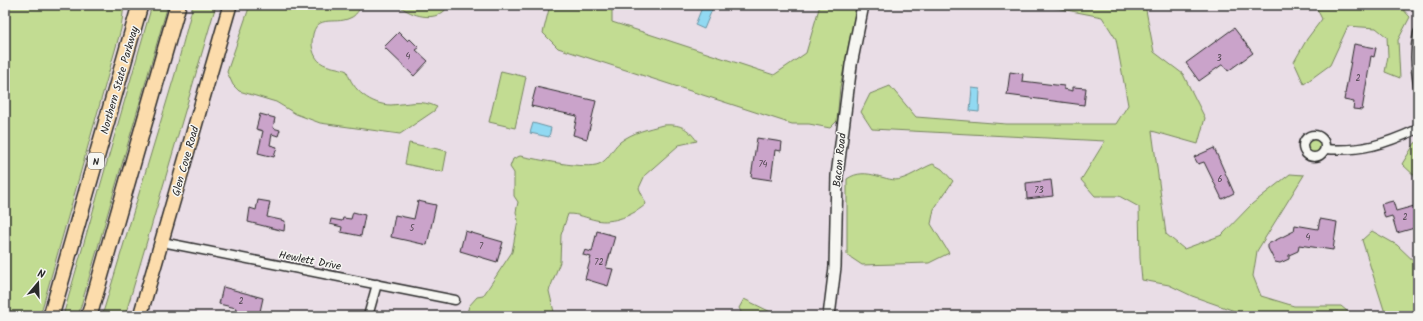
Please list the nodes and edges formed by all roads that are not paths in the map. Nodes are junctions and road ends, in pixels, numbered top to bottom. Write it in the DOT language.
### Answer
graph roads {
  1 [pos="140,5"];
  2 [pos="178,5"];
  3 [pos="230,5"];
  4 [pos="862,5"];
  5 [pos="1418,33"];
  6 [pos="1418,85"];
  7 [pos="1418,129"];
  8 [pos="1325,149"];
  9 [pos="162,242"];
  10 [pos="377,284"];
  11 [pos="455,300"];
  12 [pos="51,316"];
  13 [pos="89,316"];
  14 [pos="140,316"];
  15 [pos="368,316"];
  16 [pos="829,316"];
  1 -- 12 [label="highway, Northern State Parkway / N"];
  2 -- 13 [label="highway"];
  3 -- 9 [label="main road, Glen Cove Road"];
  4 -- 16 [label="street, Bacon Road"];
  5 -- 6 [label="street"];
  7 -- 8 [label="street"];
  9 -- 10 [label="street, Hewlett Drive"];
  9 -- 14 [label="main road, Glen Cove Road"];
  10 -- 11 [label="street, Hewlett Drive"];
  10 -- 15 [label="street"];
}
